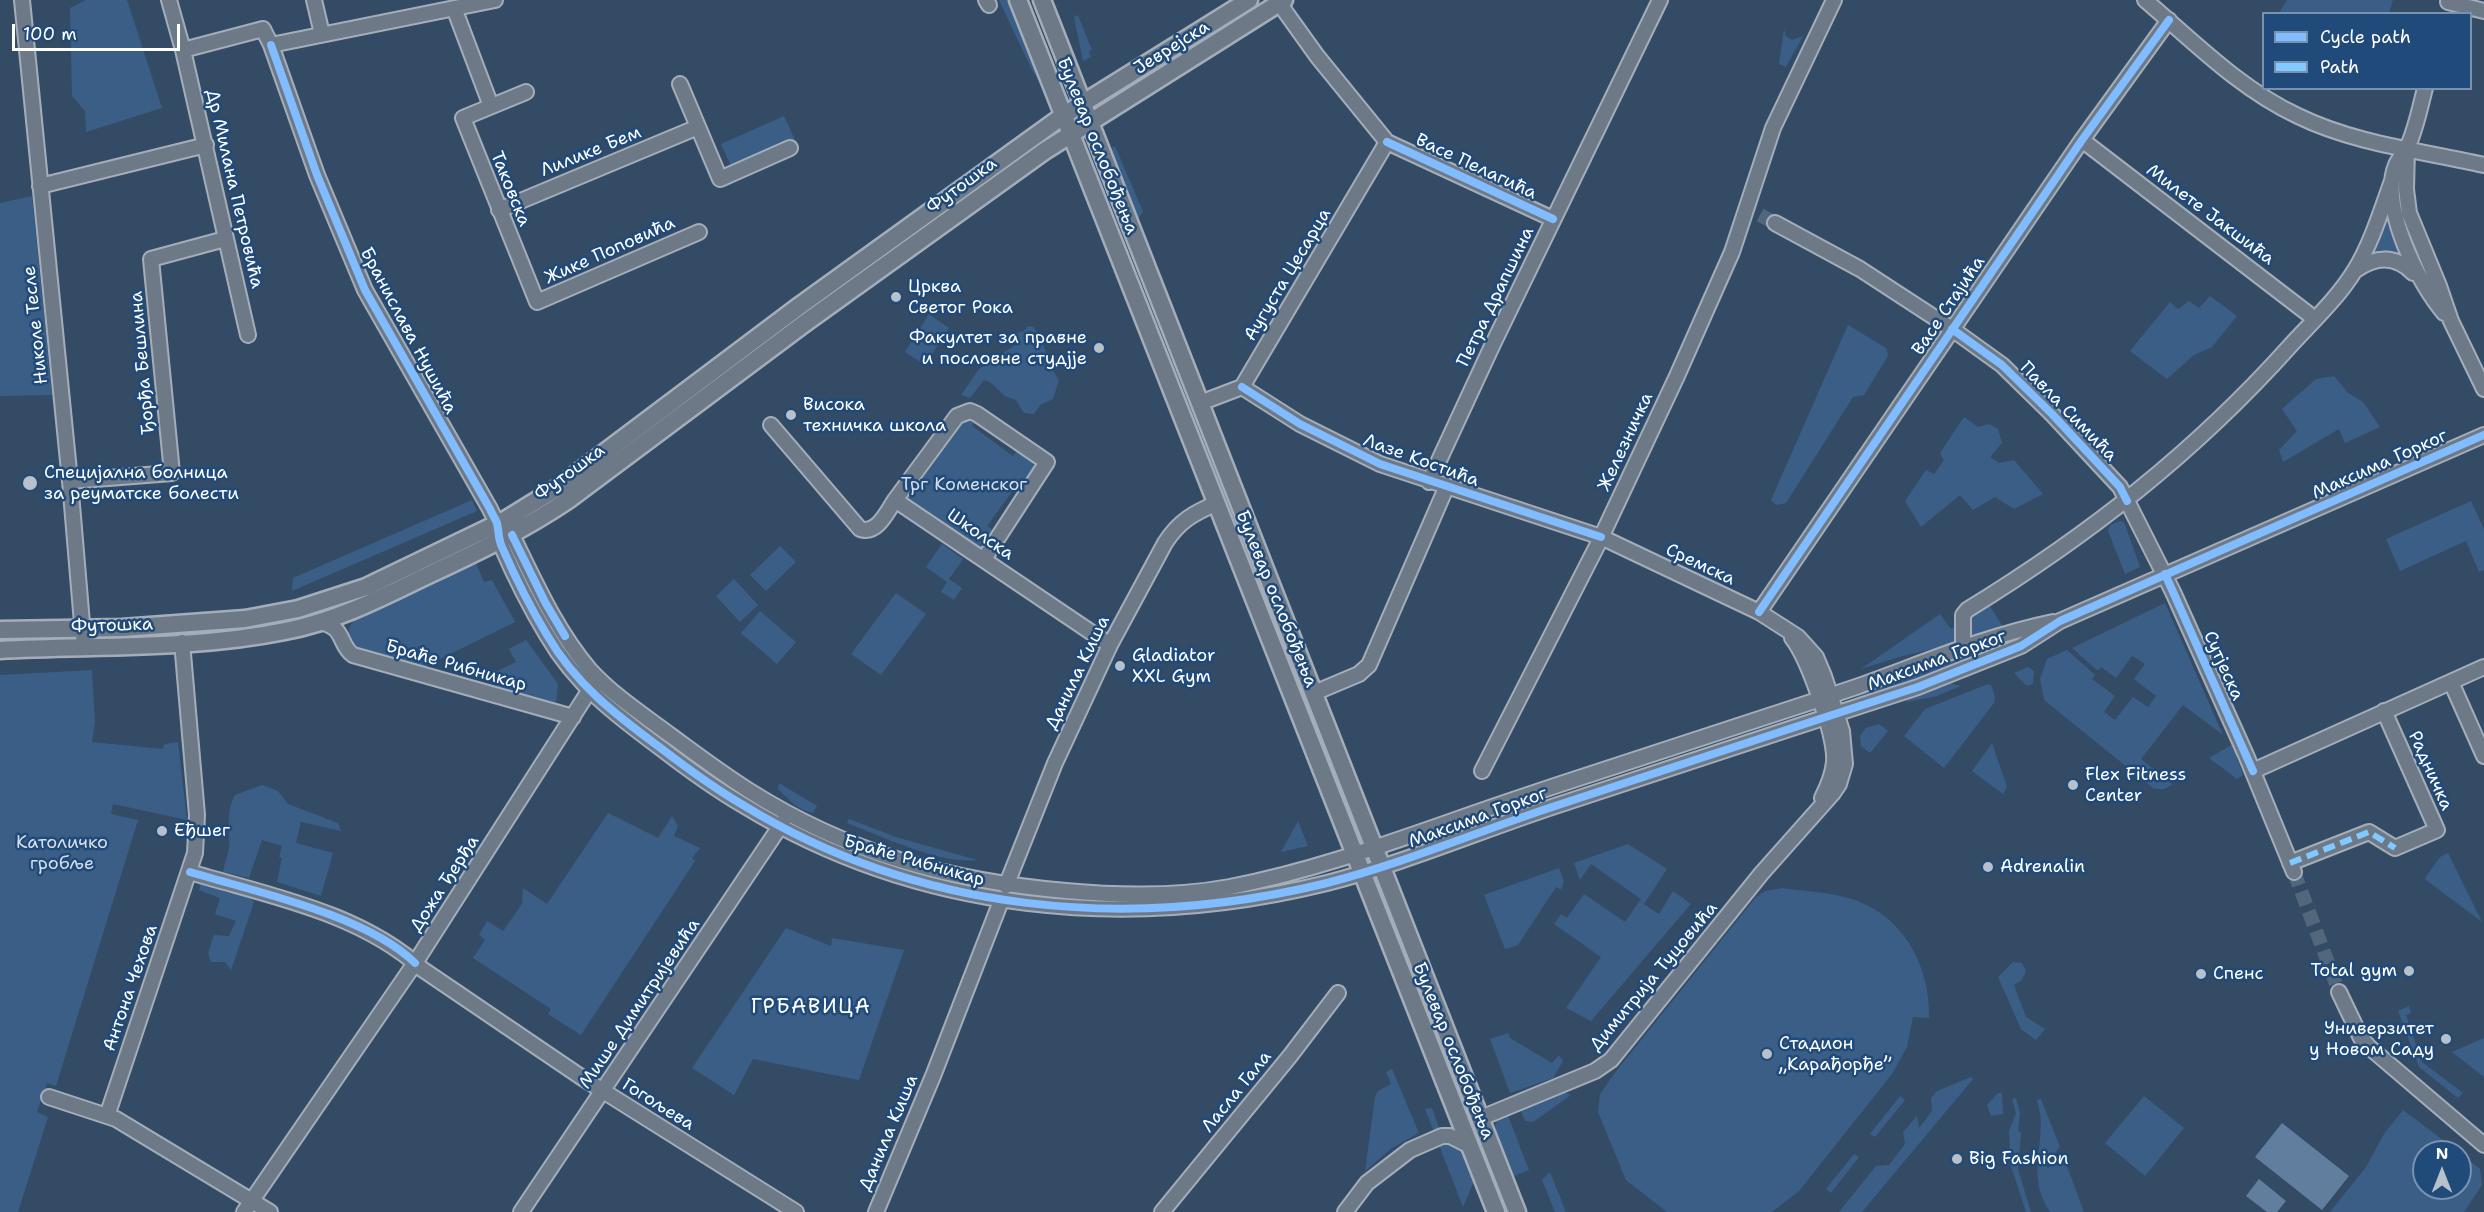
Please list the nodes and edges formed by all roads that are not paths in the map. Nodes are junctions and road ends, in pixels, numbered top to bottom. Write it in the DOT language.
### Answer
graph roads {
  1 [pos="22,0"];
  2 [pos="170,0"];
  3 [pos="314,0"];
  4 [pos="495,0"];
  5 [pos="1018,0"];
  6 [pos="1042,0"];
  7 [pos="1247,0"];
  8 [pos="1660,0"];
  9 [pos="1834,0"];
  10 [pos="2145,0"];
  11 [pos="1281,1"];
  12 [pos="2447,5"];
  13 [pos="454,8"];
  14 [pos="2477,9"];
  15 [pos="2169,20"];
  16 [pos="322,34"];
  17 [pos="271,45"];
  18 [pos="183,50"];
  19 [pos="680,84"];
  20 [pos="2424,90"];
  21 [pos="526,92"];
  22 [pos="491,106"];
  23 [pos="1073,109"];
  24 [pos="1080,127"];
  25 [pos="698,128"];
  26 [pos="2082,140"];
  27 [pos="1387,142"];
  28 [pos="206,146"];
  29 [pos="790,148"];
  30 [pos="2407,149"];
  31 [pos="2484,165"];
  32 [pos="2393,178"];
  33 [pos="40,186"];
  34 [pos="1748,208"];
  35 [pos="499,210"];
  36 [pos="1760,215"];
  37 [pos="1553,219"];
  38 [pos="1775,223"];
  39 [pos="699,232"];
  40 [pos="225,240"];
  41 [pos="2354,271"];
  42 [pos="2423,284"];
  43 [pos="537,302"];
  44 [pos="2315,319"];
  45 [pos="2451,321"];
  46 [pos="1952,329"];
  47 [pos="248,335"];
  48 [pos="1242,387"];
  49 [pos="2484,389"];
  50 [pos="1200,403"];
  51 [pos="771,425"];
  52 [pos="2484,435"];
  53 [pos="70,481"];
  54 [pos="1429,482"];
  55 [pos="1446,488"];
  56 [pos="895,500"];
  57 [pos="2127,501"];
  58 [pos="1217,503"];
  59 [pos="497,524"];
  60 [pos="1601,537"];
  61 [pos="506,539"];
  62 [pos="984,559"];
  63 [pos="2165,574"];
  64 [pos="361,607"];
  65 [pos="1759,612"];
  66 [pos="2060,621"];
  67 [pos="318,622"];
  68 [pos="82,628"];
  69 [pos="0,630"];
  70 [pos="342,636"];
  71 [pos="182,642"];
  72 [pos="1110,645"];
  73 [pos="84,647"];
  74 [pos="1963,648"];
  75 [pos="0,650"];
  76 [pos="2484,667"];
  77 [pos="2451,682"];
  78 [pos="588,691"];
  79 [pos="1314,693"];
  80 [pos="1824,696"];
  81 [pos="2384,711"];
  82 [pos="1830,715"];
  83 [pos="573,717"];
  84 [pos="2484,756"];
  85 [pos="1482,771"];
  86 [pos="2253,771"];
  87 [pos="787,815"];
  88 [pos="779,828"];
  89 [pos="1374,847"];
  90 [pos="1354,853"];
  91 [pos="1382,867"];
  92 [pos="2292,868"];
  93 [pos="190,872"];
  94 [pos="1362,873"];
  95 [pos="1006,886"];
  96 [pos="1001,901"];
  97 [pos="415,963"];
  98 [pos="2339,992"];
  99 [pos="1338,993"];
  100 [pos="602,1091"];
  101 [pos="49,1096"];
  102 [pos="1454,1107"];
  103 [pos="107,1116"];
  104 [pos="1481,1119"];
  105 [pos="1442,1136"];
  106 [pos="2484,1145"];
  107 [pos="1470,1146"];
  108 [pos="252,1200"];
  109 [pos="780,1209"];
  110 [pos="244,1212"];
  111 [pos="270,1212"];
  112 [pos="521,1212"];
  113 [pos="796,1212"];
  114 [pos="876,1212"];
  115 [pos="1162,1212"];
  116 [pos="1345,1212"];
  117 [pos="1496,1212"];
  118 [pos="1517,1212"];
  1 -- 33 [label="street, Николе Тесле"];
  2 -- 18 [label="street, Др Милана Петровића"];
  3 -- 16 [label="street"];
  4 -- 13 [label="street"];
  5 -- 23 [label="main road, Булевар ослобођења"];
  6 -- 23 [label="main road, Булевар ослобођења"];
  7 -- 23 [label="main road, Јеврејска"];
  8 -- 37 [label="street, Петра Драпшина"];
  9 -- 34 [label="street, Железничка"];
  10 -- 15 [label="street"];
  11 -- 24 [label="main road, Јеврејска"];
  11 -- 27 [label="street, Васе Пелагића"];
  12 -- 14 [label="street"];
  13 -- 16 [label="street"];
  13 -- 22 [label="street"];
  15 -- 26 [label="street, Васе Стајића"];
  15 -- 30 [label="street"];
  16 -- 17 [label="street"];
  17 -- 18 [label="street"];
  17 -- 59 [label="street, Бранислава Нушића"];
  18 -- 28 [label="street, Др Милана Петровића"];
  19 -- 25 [label="street"];
  20 -- 30 [label="street"];
  21 -- 22 [label="street, Таковска"];
  22 -- 35 [label="street, Таковска"];
  23 -- 24 [label="main road, Булевар ослобођења"];
  23 -- 59 [label="main road, Футошка"];
  24 -- 50 [label="main road, Булевар ослобођења"];
  24 -- 58 [label="main road, Булевар ослобођења"];
  24 -- 61 [label="main road, Футошка"];
  25 -- 29 [label="street"];
  25 -- 35 [label="street, Лилике Бем"];
  26 -- 44 [label="street, Милете Јакшића"];
  26 -- 46 [label="street, Васе Стајића"];
  27 -- 37 [label="street, Васе Пелагића"];
  27 -- 48 [label="street, Аугуста Цесарца"];
  28 -- 33 [label="street"];
  28 -- 40 [label="street, Др Милана Петровића"];
  30 -- 31 [label="street"];
  30 -- 32 [label="street"];
  30 -- 45 [label="street"];
  32 -- 41 [label="street"];
  32 -- 42 [label="street"];
  33 -- 53 [label="street, Николе Тесле"];
  34 -- 36 [label="street"];
  34 -- 60 [label="street, Железничка"];
  35 -- 43 [label="street, Таковска"];
  37 -- 54 [label="street, Петра Драпшина"];
  38 -- 46 [label="street, Васе Стајића"];
  39 -- 43 [label="street, Жике Поповића"];
  40 -- 47 [label="street, Др Милана Петровића"];
  40 -- 53 [label="street, Ђорђа Бешлина"];
  41 -- 42 [label="street"];
  41 -- 44 [label="street"];
  42 -- 45 [label="street"];
  44 -- 57 [label="street"];
  45 -- 49 [label="street"];
  46 -- 57 [label="street, Павла Симића"];
  46 -- 65 [label="street, Васе Стајића"];
  48 -- 50 [label="street"];
  48 -- 54 [label="street, Лазе Костића"];
  50 -- 79 [label="main road, Булевар ослобођења"];
  51 -- 56 [label="street"];
  52 -- 63 [label="street, Максима Горког"];
  53 -- 68 [label="street, Николе Тесле"];
  54 -- 55 [label="street, Лазе Костића"];
  55 -- 60 [label="street, Лазе Костића"];
  55 -- 79 [label="street"];
  56 -- 62 [label="street, Школска"];
  56 -- 62 [label="street"];
  57 -- 63 [label="street, Сутјеска"];
  57 -- 74 [label="street"];
  58 -- 72 [label="street, Данила Киша"];
  58 -- 90 [label="main road, Булевар ослобођења"];
  59 -- 61 [label="street, Браће Рибникар"];
  59 -- 68 [label="main road, Футошка"];
  60 -- 65 [label="street, Сремска"];
  60 -- 85 [label="street, Железничка"];
  61 -- 64 [label="main road, Футошка"];
  61 -- 78 [label="street, Браће Рибникар"];
  61 -- 87 [label="street, Браће Рибникар"];
  62 -- 72 [label="street, Школска"];
  63 -- 66 [label="street, Максима Горког"];
  63 -- 86 [label="street, Сутјеска"];
  64 -- 67 [label="main road, Футошка"];
  64 -- 70 [label="street"];
  65 -- 80 [label="street, Сремска"];
  66 -- 74 [label="street, Максима Горког"];
  66 -- 82 [label="street, Максима Горког"];
  67 -- 70 [label="street, Браће Рибникар"];
  67 -- 71 [label="main road, Футошка"];
  68 -- 69 [label="main road, Футошка"];
  68 -- 73 [label="street, Николе Тесле"];
  70 -- 83 [label="street, Браће Рибникар"];
  71 -- 73 [label="main road, Футошка"];
  71 -- 93 [label="street, Антона Чехова"];
  72 -- 95 [label="street, Данила Киша"];
  73 -- 75 [label="main road, Футошка"];
  74 -- 80 [label="street, Максима Горког"];
  76 -- 77 [label="street"];
  77 -- 81 [label="street"];
  77 -- 84 [label="street"];
  78 -- 83 [label="street, Дожа Ђерђа"];
  78 -- 88 [label="street, Браће Рибникар"];
  79 -- 89 [label="main road, Булевар ослобођења"];
  80 -- 82 [label="street, Сремска"];
  80 -- 89 [label="street, Максима Горког"];
  81 -- 86 [label="street"];
  81 -- 92 [label="street, Радничка"];
  82 -- 91 [label="street, Максима Горког"];
  82 -- 104 [label="street, Димитрија Туцовића"];
  83 -- 97 [label="street, Дожа Ђерђа"];
  86 -- 92 [label="street, Сутјеска"];
  87 -- 88 [label="street, Мише Димитријевића"];
  87 -- 95 [label="street, Браће Рибникар"];
  88 -- 96 [label="street, Браће Рибникар"];
  88 -- 100 [label="street, Мише Димитријевића"];
  89 -- 90 [label="street, Максима Горког"];
  89 -- 91 [label="main road, Булевар ослобођења"];
  90 -- 94 [label="main road, Булевар ослобођења"];
  90 -- 95 [label="street, Браће Рибникар"];
  91 -- 94 [label="street, Максима Горког"];
  91 -- 104 [label="main road, Булевар ослобођења"];
  93 -- 97 [label="street"];
  93 -- 103 [label="street, Антона Чехова"];
  94 -- 96 [label="street, Браће Рибникар"];
  94 -- 102 [label="main road, Булевар ослобођења"];
  96 -- 114 [label="street, Данила Киша"];
  97 -- 100 [label="street, Гогољева"];
  97 -- 108 [label="street, Дожа Ђерђа"];
  98 -- 106 [label="street"];
  99 -- 115 [label="street, Ласла Гала"];
  100 -- 109 [label="street, Гогољева"];
  100 -- 112 [label="street, Мише Димитријевића"];
  101 -- 103 [label="street"];
  102 -- 105 [label="street"];
  102 -- 107 [label="main road, Булевар ослобођења"];
  103 -- 108 [label="street"];
  104 -- 118 [label="main road, Булевар ослобођења"];
  105 -- 107 [label="street"];
  105 -- 116 [label="street"];
  107 -- 117 [label="main road, Булевар ослобођења"];
  108 -- 110 [label="street, Дожа Ђерђа"];
  108 -- 111 [label="street"];
  109 -- 113 [label="street, Гогољева"];
}
